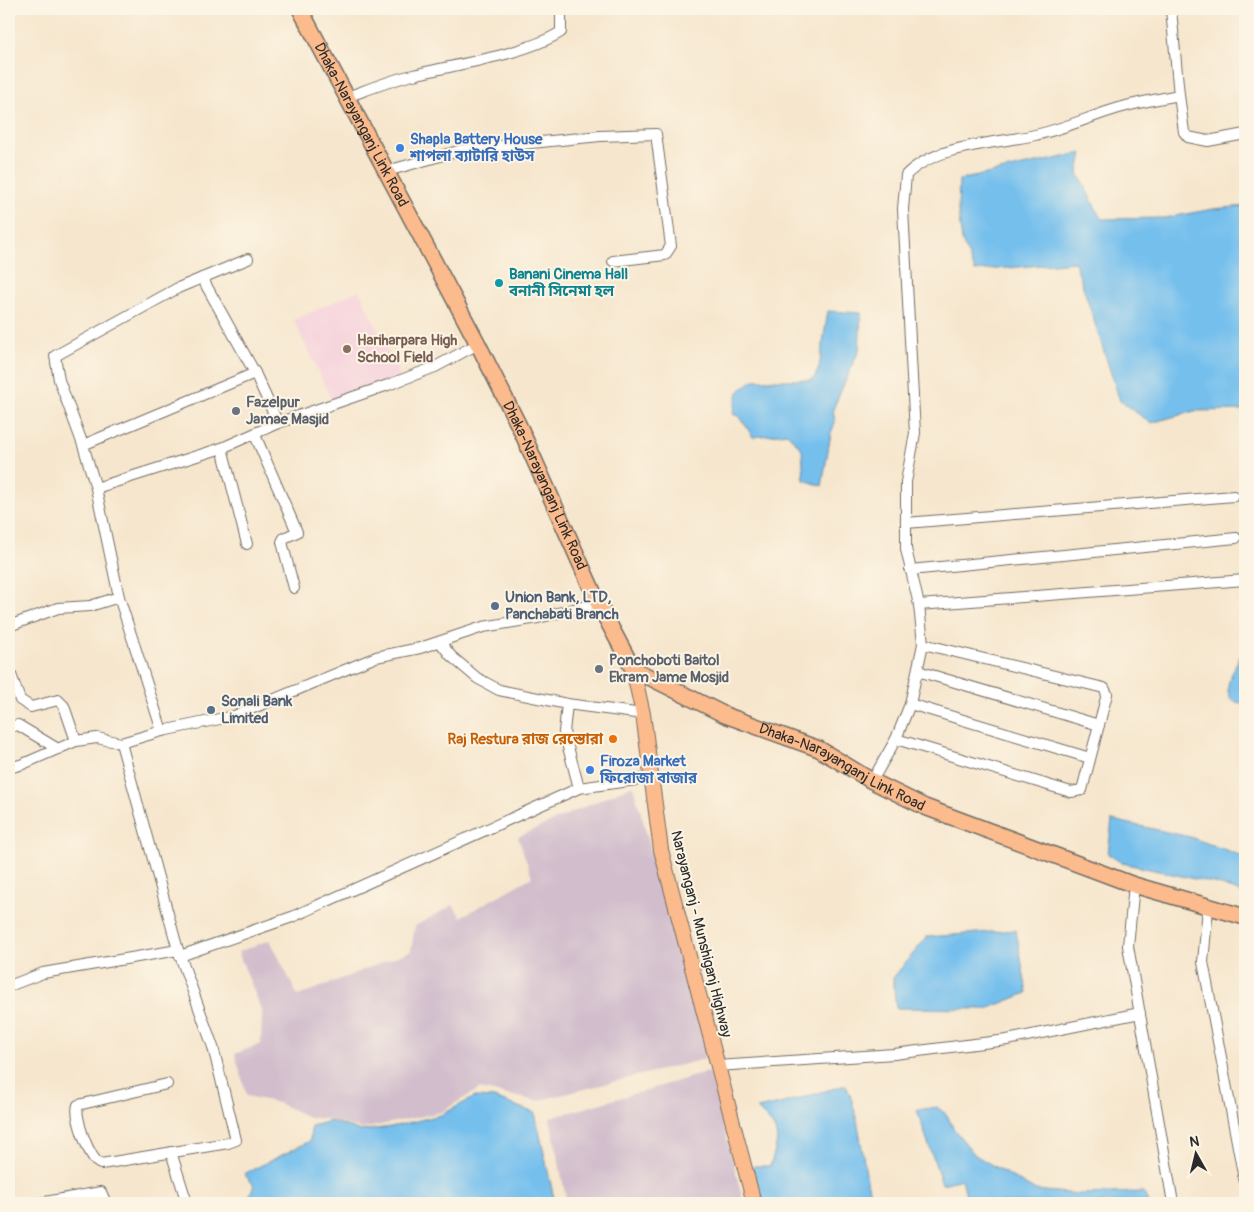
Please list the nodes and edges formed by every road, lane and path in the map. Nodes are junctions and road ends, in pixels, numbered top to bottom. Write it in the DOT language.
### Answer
graph roads {
  1 [pos="300,9"];
  2 [pos="561,9"];
  3 [pos="1171,9"];
  4 [pos="1179,95"];
  5 [pos="347,97"];
  6 [pos="1245,134"];
  7 [pos="387,171"];
  8 [pos="248,259"];
  9 [pos="612,261"];
  10 [pos="202,278"];
  11 [pos="478,344"];
  12 [pos="255,373"];
  13 [pos="278,423"];
  14 [pos="255,435"];
  15 [pos="84,445"];
  16 [pos="222,448"];
  17 [pos="96,488"];
  18 [pos="1234,496"];
  19 [pos="906,523"];
  20 [pos="1236,538"];
  21 [pos="247,544"];
  22 [pos="910,570"];
  23 [pos="1245,580"];
  24 [pos="294,588"];
  25 [pos="119,597"];
  26 [pos="598,603"];
  27 [pos="919,605"];
  28 [pos="9,626"];
  29 [pos="440,642"];
  30 [pos="922,644"];
  31 [pos="9,669"];
  32 [pos="632,669"];
  33 [pos="918,671"];
  34 [pos="567,704"];
  35 [pos="910,704"];
  36 [pos="643,714"];
  37 [pos="1099,725"];
  38 [pos="9,727"];
  39 [pos="162,731"];
  40 [pos="896,739"];
  41 [pos="76,742"];
  42 [pos="121,744"];
  43 [pos="58,749"];
  44 [pos="1090,758"];
  45 [pos="9,768"];
  46 [pos="650,778"];
  47 [pos="872,782"];
  48 [pos="579,788"];
  49 [pos="1134,885"];
  50 [pos="1208,908"];
  51 [pos="1245,917"];
  52 [pos="179,953"];
  53 [pos="9,986"];
  54 [pos="1140,1013"];
  55 [pos="717,1066"];
  56 [pos="167,1084"];
  57 [pos="171,1152"];
  58 [pos="1245,1184"];
  59 [pos="40,1203"];
  60 [pos="106,1203"];
  61 [pos="187,1203"];
  62 [pos="754,1203"];
  63 [pos="1173,1203"];
  1 -- 5 [label="highway, Dhaka-Narayanganj Link Road"];
  2 -- 5 [label="street"];
  3 -- 4 [label="street"];
  4 -- 6 [label="street"];
  4 -- 19 [label="street"];
  5 -- 7 [label="highway, Dhaka-Narayanganj Link Road"];
  7 -- 9 [label="street"];
  7 -- 11 [label="highway, Dhaka-Narayanganj Link Road"];
  8 -- 10 [label="street"];
  10 -- 12 [label="street"];
  10 -- 15 [label="street"];
  11 -- 13 [label="street"];
  11 -- 26 [label="highway, Dhaka-Narayanganj Link Road"];
  12 -- 13 [label="street"];
  12 -- 15 [label="street"];
  13 -- 14 [label="street"];
  14 -- 16 [label="street"];
  14 -- 24 [label="street"];
  15 -- 17 [label="street"];
  16 -- 17 [label="street"];
  16 -- 21 [label="street"];
  17 -- 25 [label="street"];
  18 -- 19 [label="street"];
  19 -- 22 [label="street"];
  20 -- 22 [label="street"];
  22 -- 27 [label="street"];
  23 -- 27 [label="street"];
  25 -- 28 [label="street"];
  25 -- 39 [label="street"];
  26 -- 29 [label="street"];
  26 -- 32 [label="highway, Dhaka-Narayanganj Link Road"];
  27 -- 30 [label="street"];
  29 -- 34 [label="street"];
  29 -- 39 [label="street"];
  30 -- 33 [label="street"];
  30 -- 37 [label="street"];
  31 -- 41 [label="street"];
  32 -- 36 [label="main road, Narayanganj - Munshiganj Highway"];
  32 -- 47 [label="highway, Dhaka-Narayanganj Link Road"];
  33 -- 35 [label="street"];
  33 -- 37 [label="street"];
  34 -- 36 [label="street"];
  34 -- 48 [label="street"];
  35 -- 40 [label="street"];
  35 -- 44 [label="street"];
  36 -- 46 [label="main road, Narayanganj - Munshiganj Highway"];
  37 -- 44 [label="street"];
  38 -- 43 [label="street"];
  39 -- 42 [label="street"];
  40 -- 44 [label="street"];
  40 -- 47 [label="street"];
  41 -- 42 [label="street"];
  41 -- 43 [label="street"];
  42 -- 52 [label="street"];
  43 -- 45 [label="street"];
  46 -- 48 [label="street"];
  46 -- 55 [label="main road, Narayanganj - Munshiganj Highway"];
  47 -- 49 [label="highway, Dhaka-Narayanganj Link Road"];
  48 -- 52 [label="street"];
  49 -- 50 [label="highway, Dhaka-Narayanganj Link Road"];
  49 -- 54 [label="street"];
  50 -- 51 [label="highway, Dhaka-Narayanganj Link Road"];
  50 -- 58 [label="street"];
  52 -- 53 [label="street"];
  52 -- 57 [label="street"];
  54 -- 55 [label="street"];
  54 -- 63 [label="street"];
  55 -- 62 [label="main road, Narayanganj - Munshiganj Highway"];
  56 -- 57 [label="street"];
  57 -- 61 [label="street"];
  59 -- 60 [label="street"];
}
